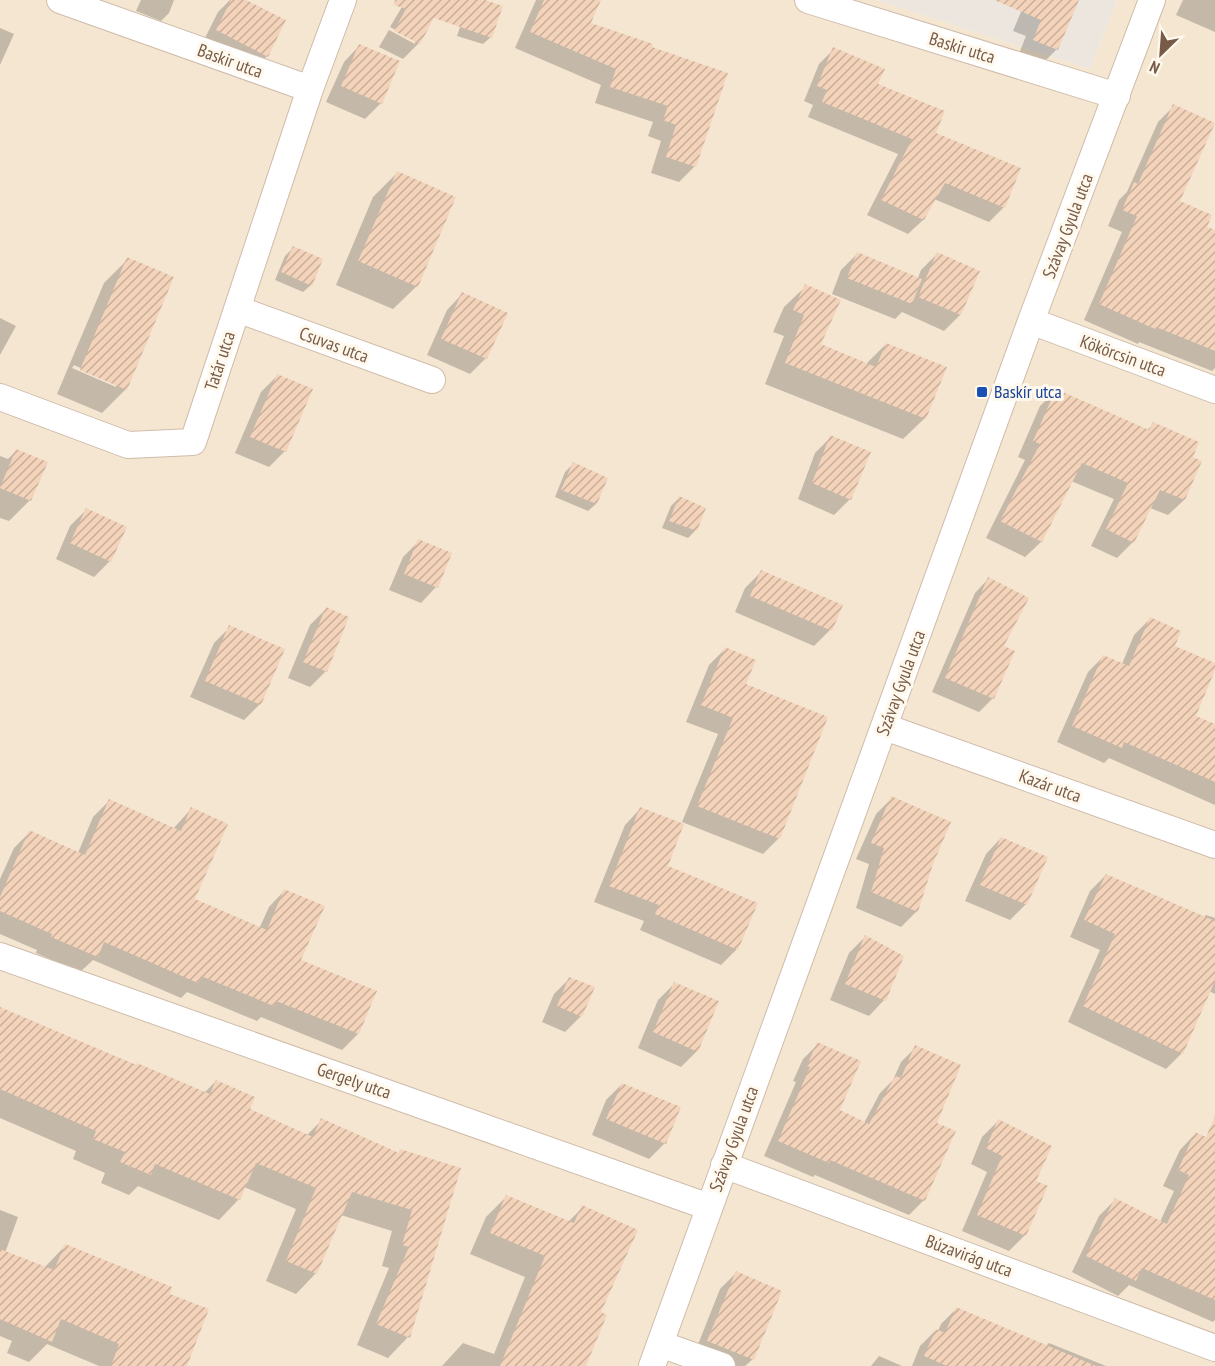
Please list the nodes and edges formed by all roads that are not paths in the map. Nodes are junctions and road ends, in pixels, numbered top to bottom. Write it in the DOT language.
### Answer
graph roads {
  1 [pos="60,0"];
  2 [pos="343,0"];
  3 [pos="807,0"];
  4 [pos="1152,0"];
  5 [pos="310,89"];
  6 [pos="1117,96"];
  7 [pos="237,309"];
  8 [pos="1031,321"];
  9 [pos="432,380"];
  10 [pos="1215,390"];
  11 [pos="0,397"];
  12 [pos="885,727"];
  13 [pos="1215,844"];
  14 [pos="0,956"];
  15 [pos="724,1165"];
  16 [pos="709,1207"];
  17 [pos="1215,1348"];
  18 [pos="656,1355"];
  19 [pos="722,1366"];
  1 -- 5 [label="street, Baskir utca"];
  2 -- 5 [label="street"];
  3 -- 6 [label="street, Baskir utca"];
  4 -- 6 [label="street, Szávay Gyula utca"];
  5 -- 7 [label="street, Tatár utca"];
  6 -- 8 [label="street, Szávay Gyula utca"];
  7 -- 9 [label="street, Csuvas utca"];
  7 -- 11 [label="street, Tatár utca"];
  8 -- 10 [label="street, Kökörcsin utca"];
  8 -- 12 [label="street, Szávay Gyula utca"];
  12 -- 13 [label="street, Kazár utca"];
  12 -- 15 [label="street, Szávay Gyula utca"];
  14 -- 16 [label="street, Gergely utca"];
  15 -- 16 [label="street, Szávay Gyula utca"];
  15 -- 17 [label="street, Búzavirág utca"];
  16 -- 18 [label="street, Szávay Gyula utca"];
  18 -- 19 [label="street"];
}
